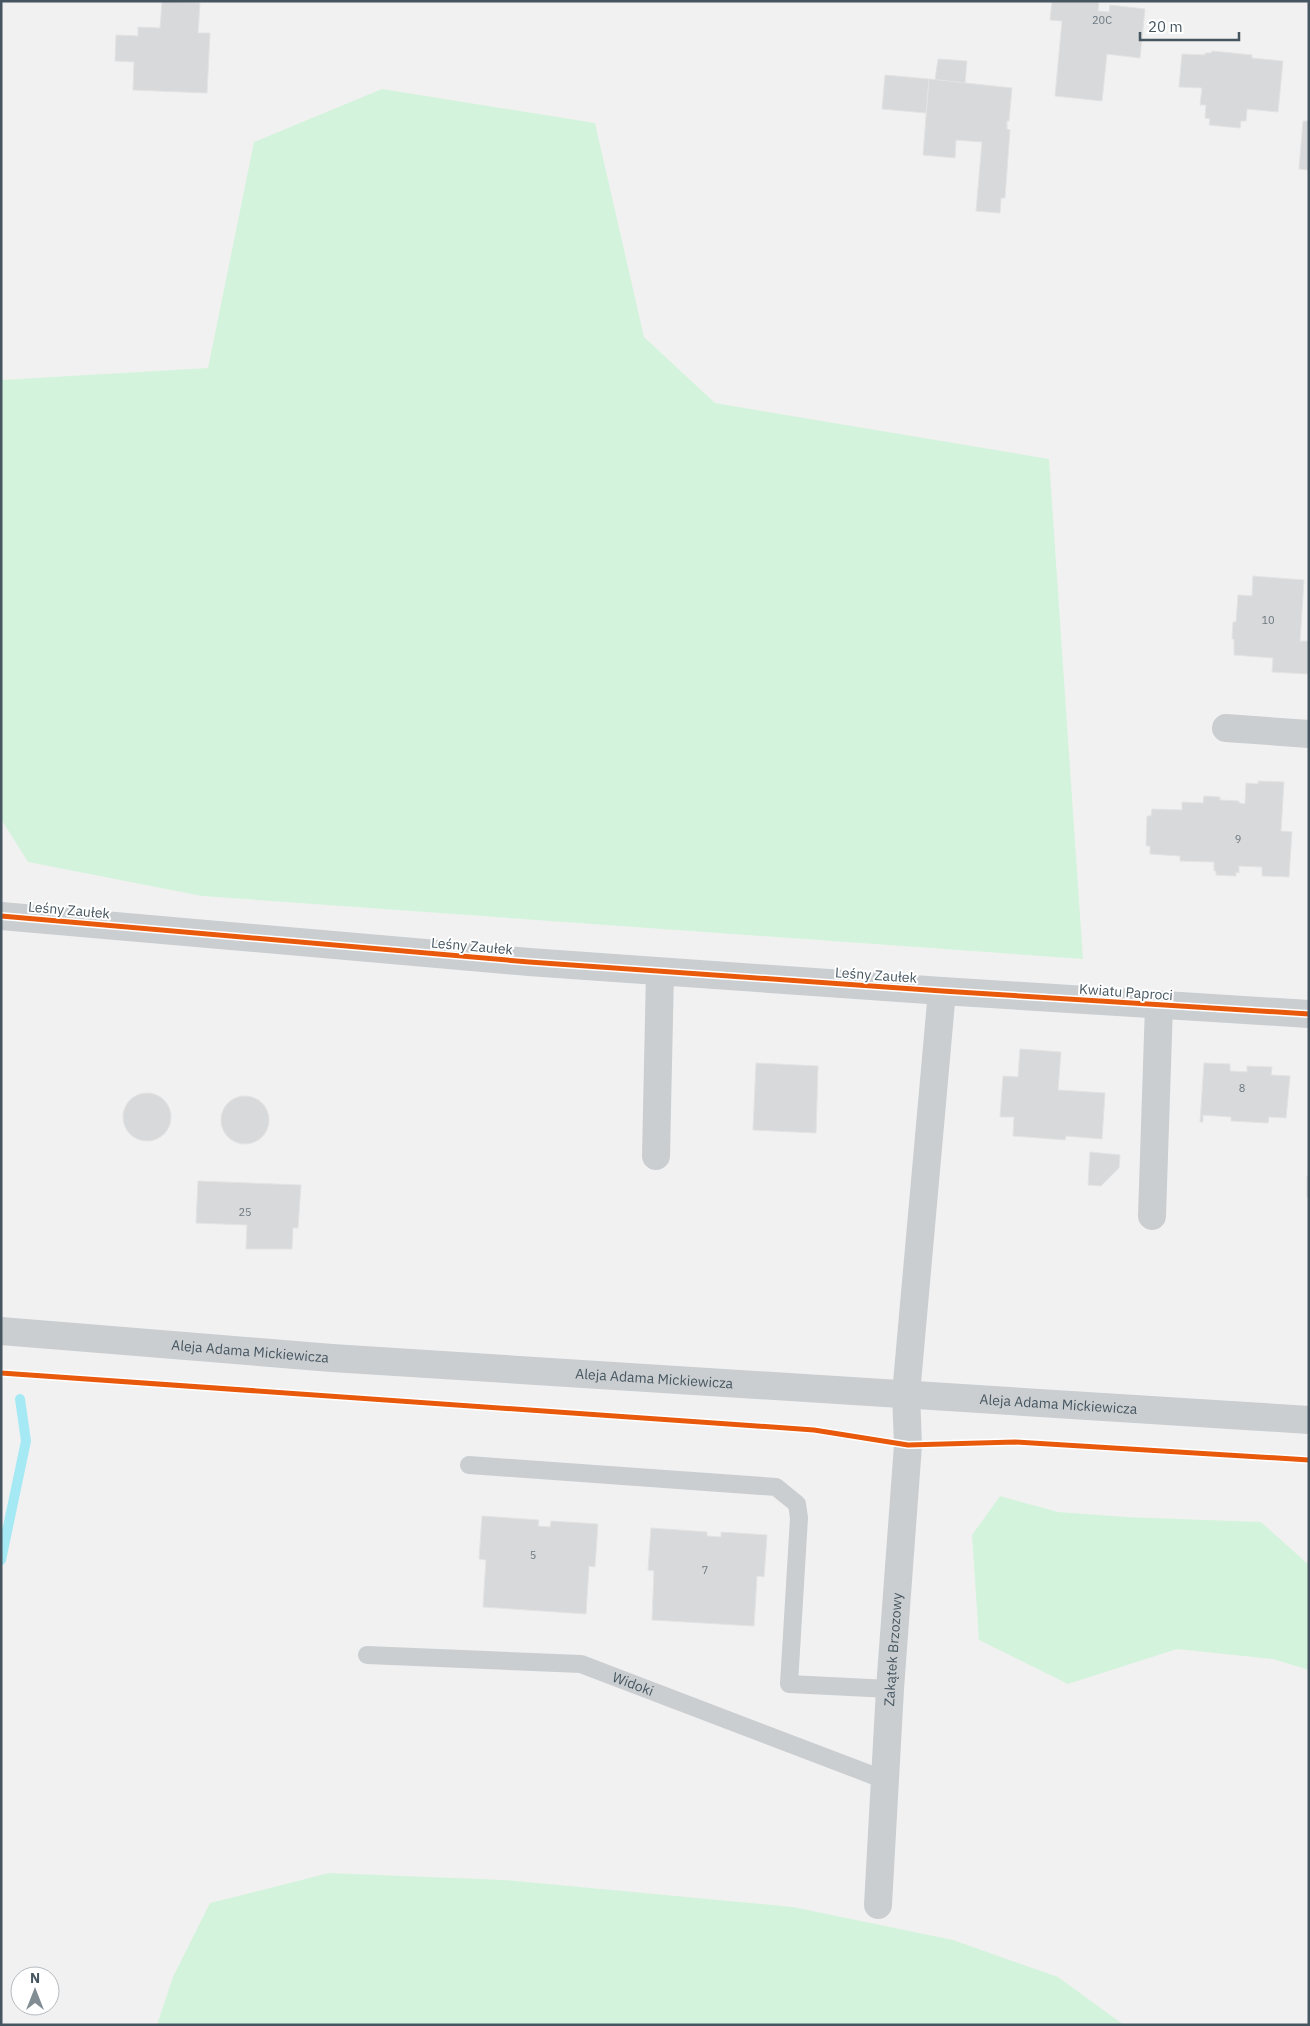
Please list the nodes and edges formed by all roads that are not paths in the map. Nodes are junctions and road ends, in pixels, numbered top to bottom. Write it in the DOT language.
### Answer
graph roads {
  1 [pos="1226,728"];
  2 [pos="1309,734"];
  3 [pos="1,916"];
  4 [pos="660,972"];
  5 [pos="942,991"];
  6 [pos="1159,1005"];
  7 [pos="1309,1014"];
  8 [pos="656,1156"];
  9 [pos="1152,1216"];
  10 [pos="1,1331"];
  11 [pos="906,1394"];
  12 [pos="1309,1420"];
  13 [pos="469,1465"];
  14 [pos="367,1655"];
  15 [pos="890,1689"];
  16 [pos="885,1780"];
  17 [pos="878,1905"];
  1 -- 2 [label="street"];
  3 -- 4 [label="street, Leśny Zaułek"];
  4 -- 5 [label="street, Leśny Zaułek"];
  4 -- 8 [label="street"];
  5 -- 6 [label="street, Kwiatu Paproci"];
  5 -- 11 [label="street"];
  6 -- 7 [label="street, Kwiatu Paproci"];
  6 -- 9 [label="street, Kwiatu Paproci"];
  10 -- 11 [label="street, Aleja Adama Mickiewicza"];
  11 -- 12 [label="street, Aleja Adama Mickiewicza"];
  11 -- 15 [label="street, Zakątek Brzozowy"];
  13 -- 15 [label="lane"];
  14 -- 16 [label="lane, Widoki"];
  15 -- 16 [label="street, Zakątek Brzozowy"];
  16 -- 17 [label="street, Zakątek Brzozowy"];
}
